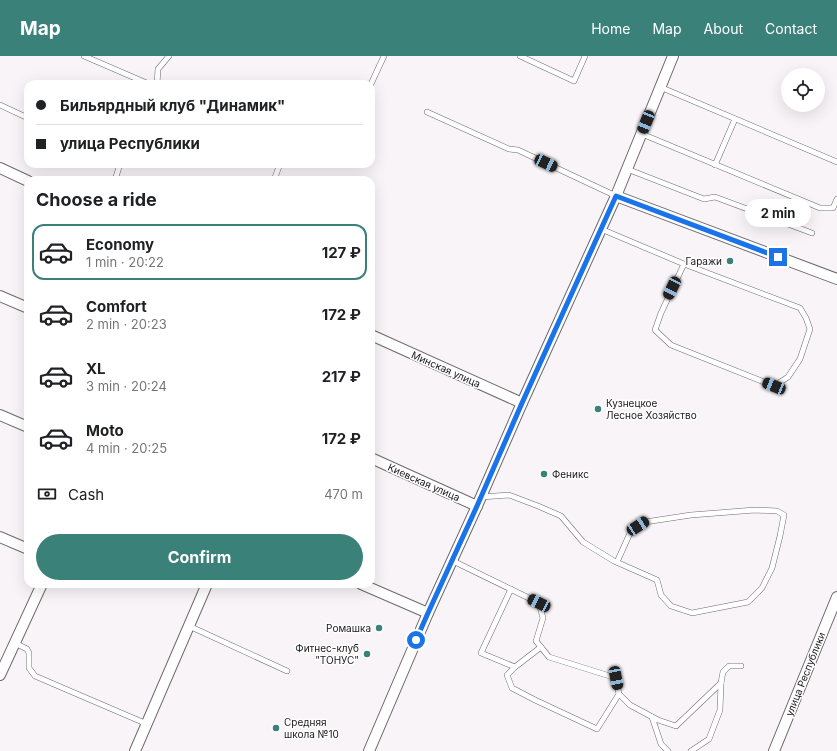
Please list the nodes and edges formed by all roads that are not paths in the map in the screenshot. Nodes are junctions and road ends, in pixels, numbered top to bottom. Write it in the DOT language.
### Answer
graph roads {
  1 [pos="84,56"];
  2 [pos="169,56"];
  3 [pos="384,56"];
  4 [pos="520,56"];
  5 [pos="585,56"];
  6 [pos="673,56"];
  7 [pos="140,80"];
  8 [pos="157,80"];
  9 [pos="373,80"];
  10 [pos="660,87"];
  11 [pos="0,106"];
  12 [pos="427,112"];
  13 [pos="24,116"];
  14 [pos="735,119"];
  15 [pos="642,134"];
  16 [pos="837,162"];
  17 [pos="715,165"];
  18 [pos="0,168"];
  19 [pos="627,169"];
  20 [pos="24,179"];
  21 [pos="616,196"];
  22 [pos="837,199"];
  23 [pos="601,229"];
  24 [pos="812,233"];
  25 [pos="684,264"];
  26 [pos="837,279"];
  27 [pos="0,296"];
  28 [pos="24,306"];
  29 [pos="375,337"];
  30 [pos="522,403"];
  31 [pos="0,414"];
  32 [pos="24,425"];
  33 [pos="375,460"];
  34 [pos="479,502"];
  35 [pos="0,537"];
  36 [pos="24,547"];
  37 [pos="453,561"];
  38 [pos="617,562"];
  39 [pos="40,588"];
  40 [pos="205,588"];
  41 [pos="370,588"];
  42 [pos="511,589"];
  43 [pos="837,597"];
  44 [pos="428,613"];
  45 [pos="189,626"];
  46 [pos="15,643"];
  47 [pos="541,647"];
  48 [pos="4,657"];
  49 [pos="515,666"];
  50 [pos="741,666"];
  51 [pos="287,671"];
  52 [pos="0,675"];
  53 [pos="720,683"];
  54 [pos="620,694"];
  55 [pos="652,717"];
  56 [pos="147,724"];
  57 [pos="135,751"];
  58 [pos="369,751"];
  59 [pos="668,751"];
  60 [pos="691,751"];
  61 [pos="774,751"];
  1 -- 7 [label="lane"];
  2 -- 8 [label="lane"];
  3 -- 9 [label="lane"];
  4 -- 5 [label="lane"];
  6 -- 10 [label="street"];
  10 -- 14 [label="lane"];
  10 -- 15 [label="street"];
  11 -- 13 [label="lane"];
  12 -- 21 [label="lane"];
  14 -- 16 [label="lane"];
  14 -- 17 [label="lane"];
  15 -- 17 [label="lane"];
  15 -- 19 [label="street"];
  17 -- 22 [label="lane"];
  18 -- 20 [label="street"];
  19 -- 21 [label="street"];
  19 -- 24 [label="lane"];
  21 -- 23 [label="street"];
  21 -- 26 [label="street"];
  23 -- 25 [label="lane"];
  23 -- 30 [label="street"];
  25 -- 25 [label="lane"];
  27 -- 28 [label="street"];
  29 -- 30 [label="street, Минская улица"];
  30 -- 34 [label="street"];
  31 -- 32 [label="street"];
  33 -- 34 [label="street, Киевская улица"];
  34 -- 37 [label="street"];
  34 -- 38 [label="lane"];
  35 -- 36 [label="street"];
  37 -- 42 [label="lane"];
  37 -- 44 [label="street"];
  38 -- 38 [label="lane"];
  39 -- 46 [label="street"];
  40 -- 45 [label="street"];
  41 -- 44 [label="street"];
  42 -- 47 [label="lane"];
  42 -- 49 [label="lane"];
  43 -- 61 [label="street, улица Республики"];
  44 -- 58 [label="street"];
  45 -- 51 [label="lane"];
  45 -- 56 [label="street"];
  46 -- 48 [label="street"];
  46 -- 56 [label="lane"];
  47 -- 49 [label="lane"];
  47 -- 54 [label="lane"];
  48 -- 52 [label="street"];
  49 -- 54 [label="lane"];
  50 -- 53 [label="lane"];
  53 -- 55 [label="lane"];
  53 -- 60 [label="lane"];
  54 -- 55 [label="lane"];
  55 -- 59 [label="lane"];
  56 -- 57 [label="street"];
}
